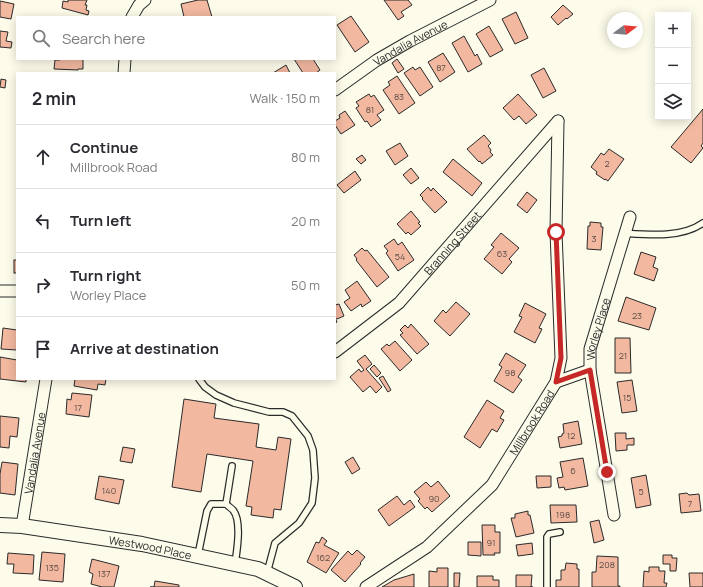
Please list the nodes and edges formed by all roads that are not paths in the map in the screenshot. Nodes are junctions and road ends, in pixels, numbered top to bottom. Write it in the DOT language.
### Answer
graph roads {
  1 [pos="145,0"];
  2 [pos="490,0"];
  3 [pos="133,16"];
  4 [pos="125,60"];
  5 [pos="124,72"];
  6 [pos="336,89"];
  7 [pos="558,121"];
  8 [pos="630,217"];
  9 [pos="703,223"];
  10 [pos="626,233"];
  11 [pos="0,291"];
  12 [pos="16,291"];
  13 [pos="336,351"];
  14 [pos="590,370"];
  15 [pos="46,380"];
  16 [pos="200,380"];
  17 [pos="556,382"];
  18 [pos="232,466"];
  19 [pos="226,504"];
  20 [pos="614,515"];
  21 [pos="0,525"];
  22 [pos="22,526"];
  23 [pos="560,532"];
  24 [pos="198,556"];
  25 [pos="235,564"];
  26 [pos="266,573"];
  27 [pos="295,587"];
  28 [pos="366,587"];
  29 [pos="547,587"];
  1 -- 3 [label="street"];
  2 -- 6 [label="street, Vandalia Avenue"];
  4 -- 5 [label="street"];
  7 -- 13 [label="street, Branning Street"];
  7 -- 17 [label="street, Millbrook Road"];
  8 -- 10 [label="street, Worley Place"];
  9 -- 10 [label="lane"];
  10 -- 14 [label="street, Worley Place"];
  11 -- 12 [label="street"];
  14 -- 17 [label="street"];
  14 -- 20 [label="street, Worley Place"];
  15 -- 22 [label="street, Vandalia Avenue"];
  16 -- 26 [label="lane"];
  17 -- 28 [label="street, Millbrook Road"];
  18 -- 19 [label="lane"];
  19 -- 24 [label="lane"];
  19 -- 25 [label="lane"];
  21 -- 22 [label="street, Westwood Place"];
  22 -- 24 [label="street, Westwood Place"];
  23 -- 29 [label="lane"];
  24 -- 25 [label="street, Westwood Place"];
  25 -- 26 [label="street, Westwood Place"];
  26 -- 27 [label="street, Westwood Place"];
}
